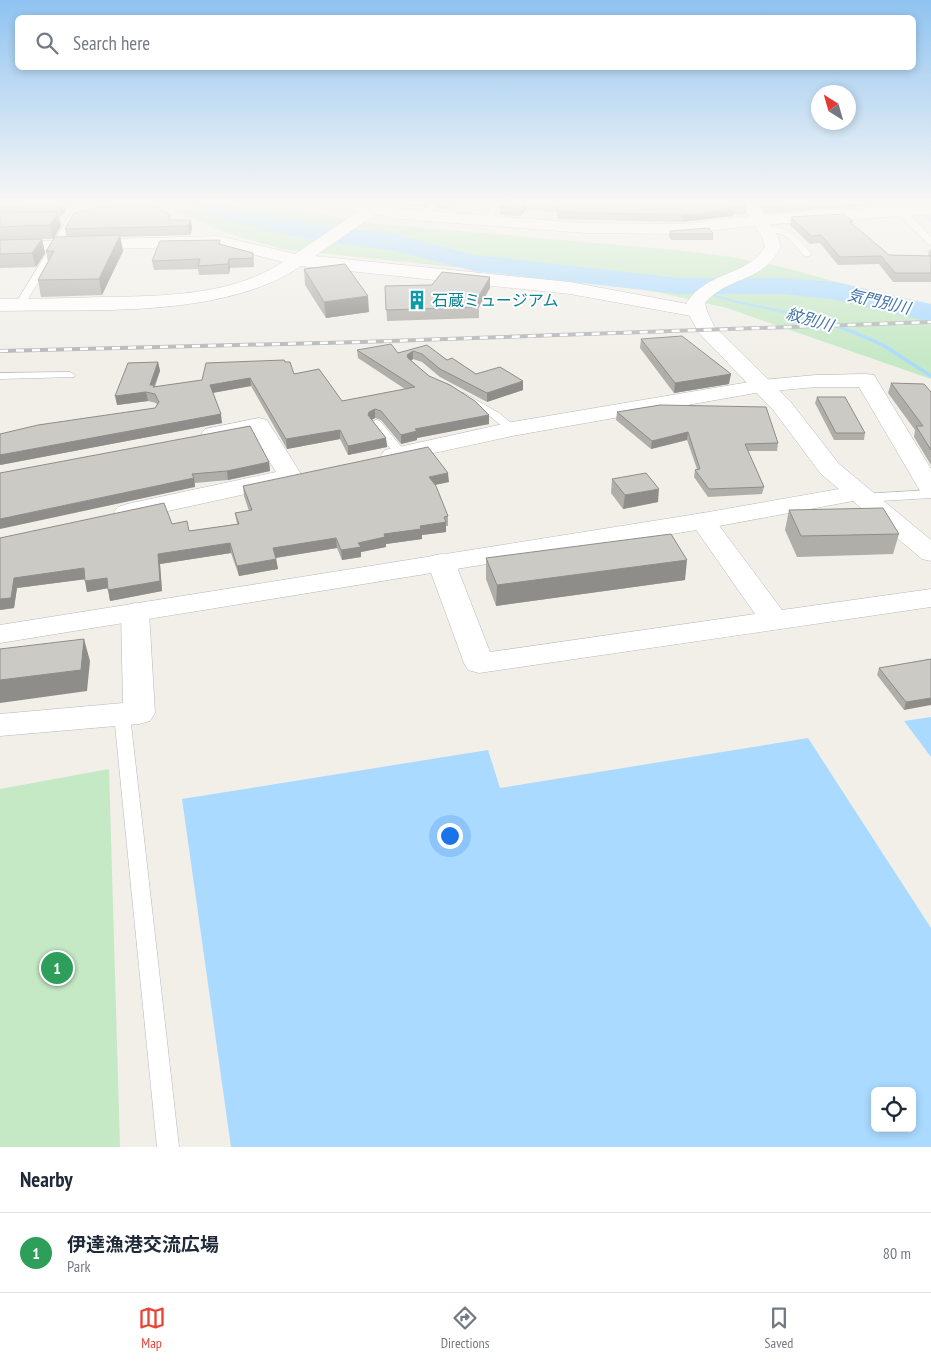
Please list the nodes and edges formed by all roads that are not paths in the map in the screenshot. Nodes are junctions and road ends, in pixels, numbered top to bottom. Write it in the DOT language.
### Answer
graph roads {
  1 [pos="51,256"];
  2 [pos="294,256"];
  3 [pos="769,256"];
  4 [pos="302,257"];
  5 [pos="0,305"];
  6 [pos="19,306"];
  7 [pos="697,306"];
  8 [pos="70,374"];
  9 [pos="0,376"];
  10 [pos="761,386"];
  11 [pos="455,390"];
  12 [pos="376,423"];
  13 [pos="512,430"];
  14 [pos="192,438"];
  15 [pos="400,453"];
  16 [pos="373,459"];
  17 [pos="931,489"];
  18 [pos="931,494"];
  19 [pos="860,496"];
  20 [pos="107,516"];
  21 [pos="703,521"];
  22 [pos="931,553"];
  23 [pos="442,562"];
  24 [pos="931,598"];
  25 [pos="135,612"];
  26 [pos="775,621"];
  27 [pos="0,634"];
  28 [pos="122,715"];
  29 [pos="0,725"];
  30 [pos="168,1147"];
  1 -- 6 [label="lane"];
  2 -- 4 [label="street"];
  3 -- 7 [label="street"];
  4 -- 6 [label="street"];
  4 -- 7 [label="street"];
  5 -- 6 [label="street"];
  7 -- 10 [label="street"];
  8 -- 9 [label="lane"];
  10 -- 13 [label="street"];
  10 -- 17 [label="street"];
  10 -- 19 [label="street"];
  11 -- 13 [label="lane"];
  12 -- 15 [label="lane"];
  13 -- 15 [label="street"];
  14 -- 20 [label="street"];
  15 -- 16 [label="street"];
  18 -- 19 [label="lane"];
  19 -- 21 [label="street"];
  19 -- 22 [label="street"];
  21 -- 23 [label="street"];
  21 -- 26 [label="street"];
  23 -- 25 [label="street"];
  23 -- 26 [label="street"];
  24 -- 26 [label="street"];
  25 -- 27 [label="street"];
  25 -- 28 [label="street"];
  28 -- 29 [label="street"];
  28 -- 30 [label="lane"];
}
